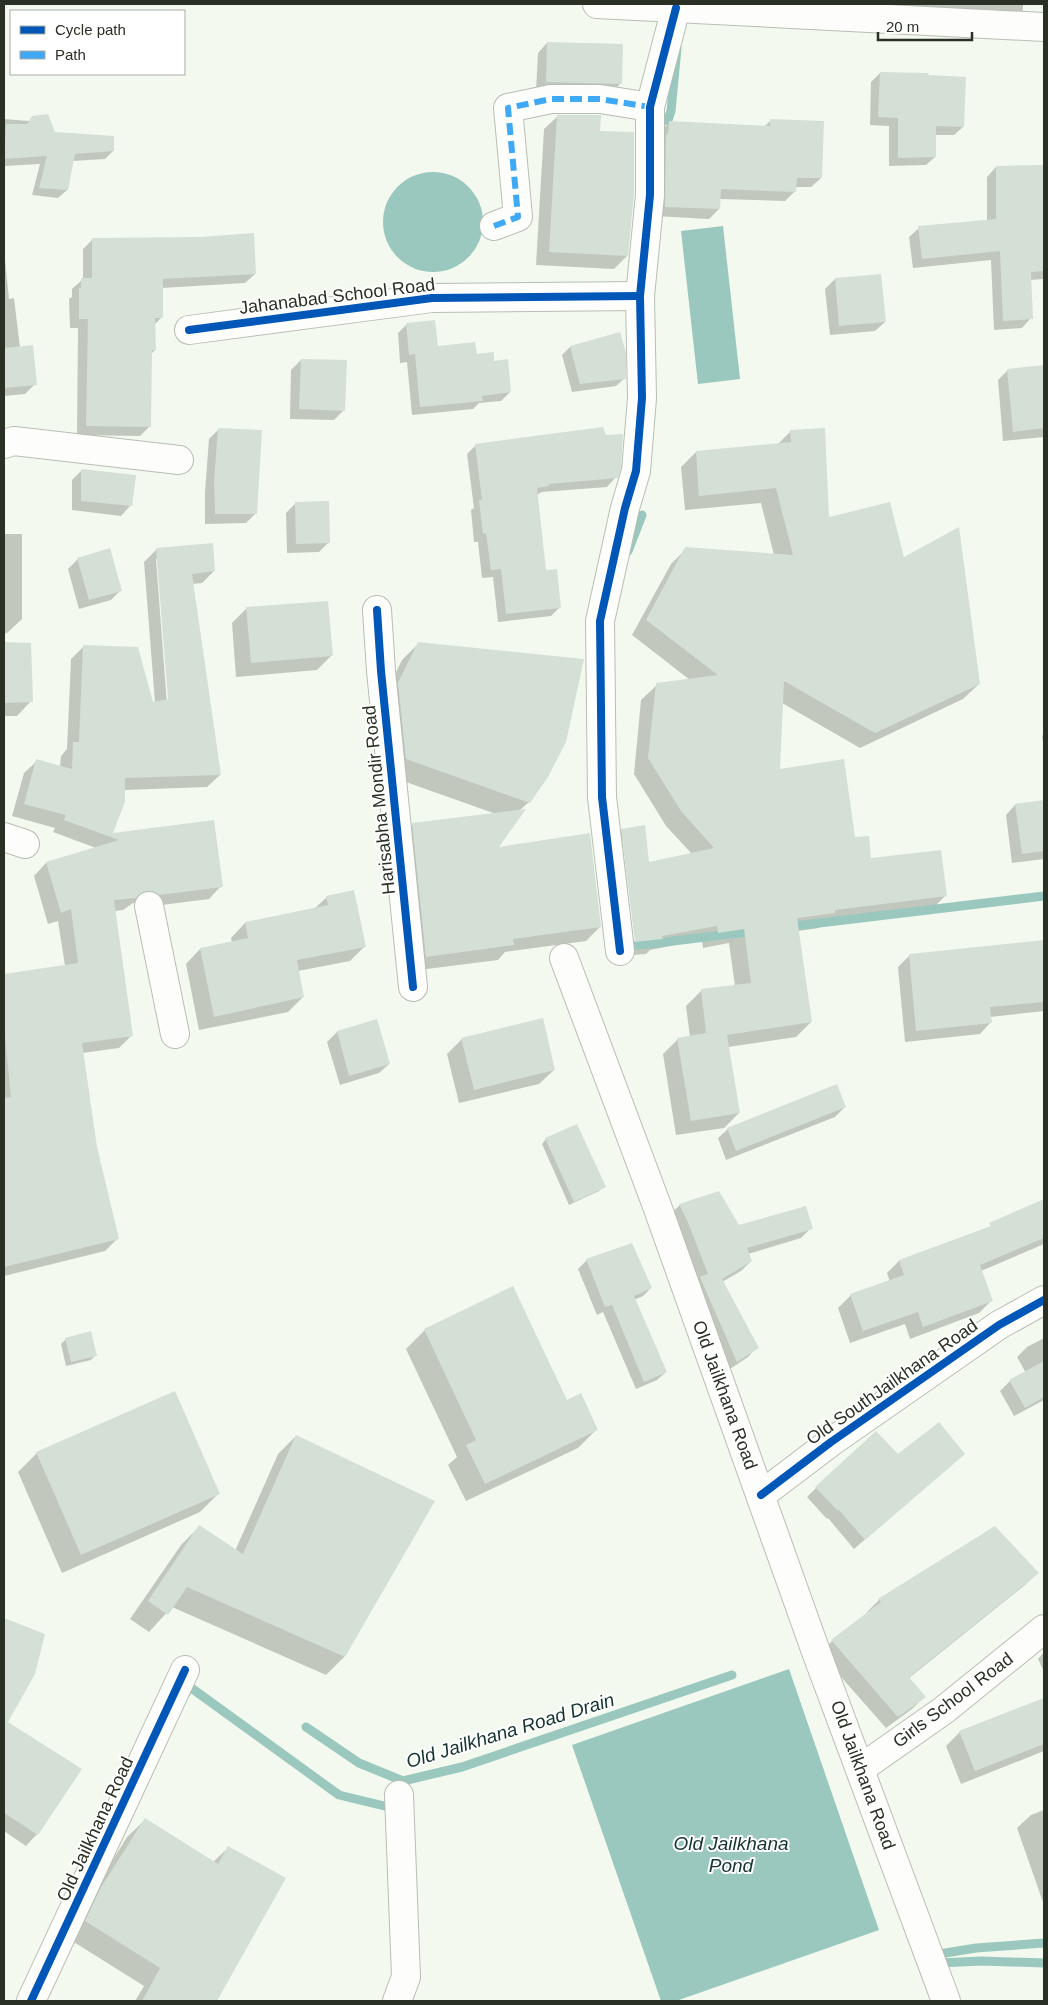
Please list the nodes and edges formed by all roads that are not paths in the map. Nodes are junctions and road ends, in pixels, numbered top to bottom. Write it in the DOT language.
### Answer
graph roads {
  1 [pos="597,4"];
  2 [pos="676,8"];
  3 [pos="1044,27"];
  4 [pos="650,108"];
  5 [pos="494,226"];
  6 [pos="640,296"];
  7 [pos="189,330"];
  8 [pos="4,444"];
  9 [pos="178,460"];
  10 [pos="377,610"];
  11 [pos="150,906"];
  12 [pos="620,951"];
  13 [pos="564,958"];
  14 [pos="413,987"];
  15 [pos="175,1034"];
  16 [pos="1044,1300"];
  17 [pos="761,1495"];
  18 [pos="1044,1629"];
  19 [pos="185,1670"];
  20 [pos="860,1769"];
  21 [pos="399,1795"];
  22 [pos="31,2001"];
  23 [pos="397,2001"];
  24 [pos="946,2001"];
  1 -- 2 [label="street"];
  2 -- 3 [label="street"];
  2 -- 4 [label="street"];
  4 -- 5 [label="street"];
  4 -- 6 [label="street"];
  6 -- 7 [label="street, Jahanabad School Road"];
  6 -- 12 [label="street"];
  8 -- 9 [label="street"];
  10 -- 14 [label="street, Harisabha Mondir Road"];
  11 -- 15 [label="street"];
  13 -- 17 [label="street, Old Jailkhana Road"];
  16 -- 17 [label="street, Old SouthJailkhana Road"];
  17 -- 20 [label="street, Old Jailkhana Road"];
  18 -- 20 [label="street, Girls School Road"];
  19 -- 22 [label="street, Old Jailkhana Road"];
  20 -- 24 [label="street, Old Jailkhana Road"];
  21 -- 23 [label="street"];
}
